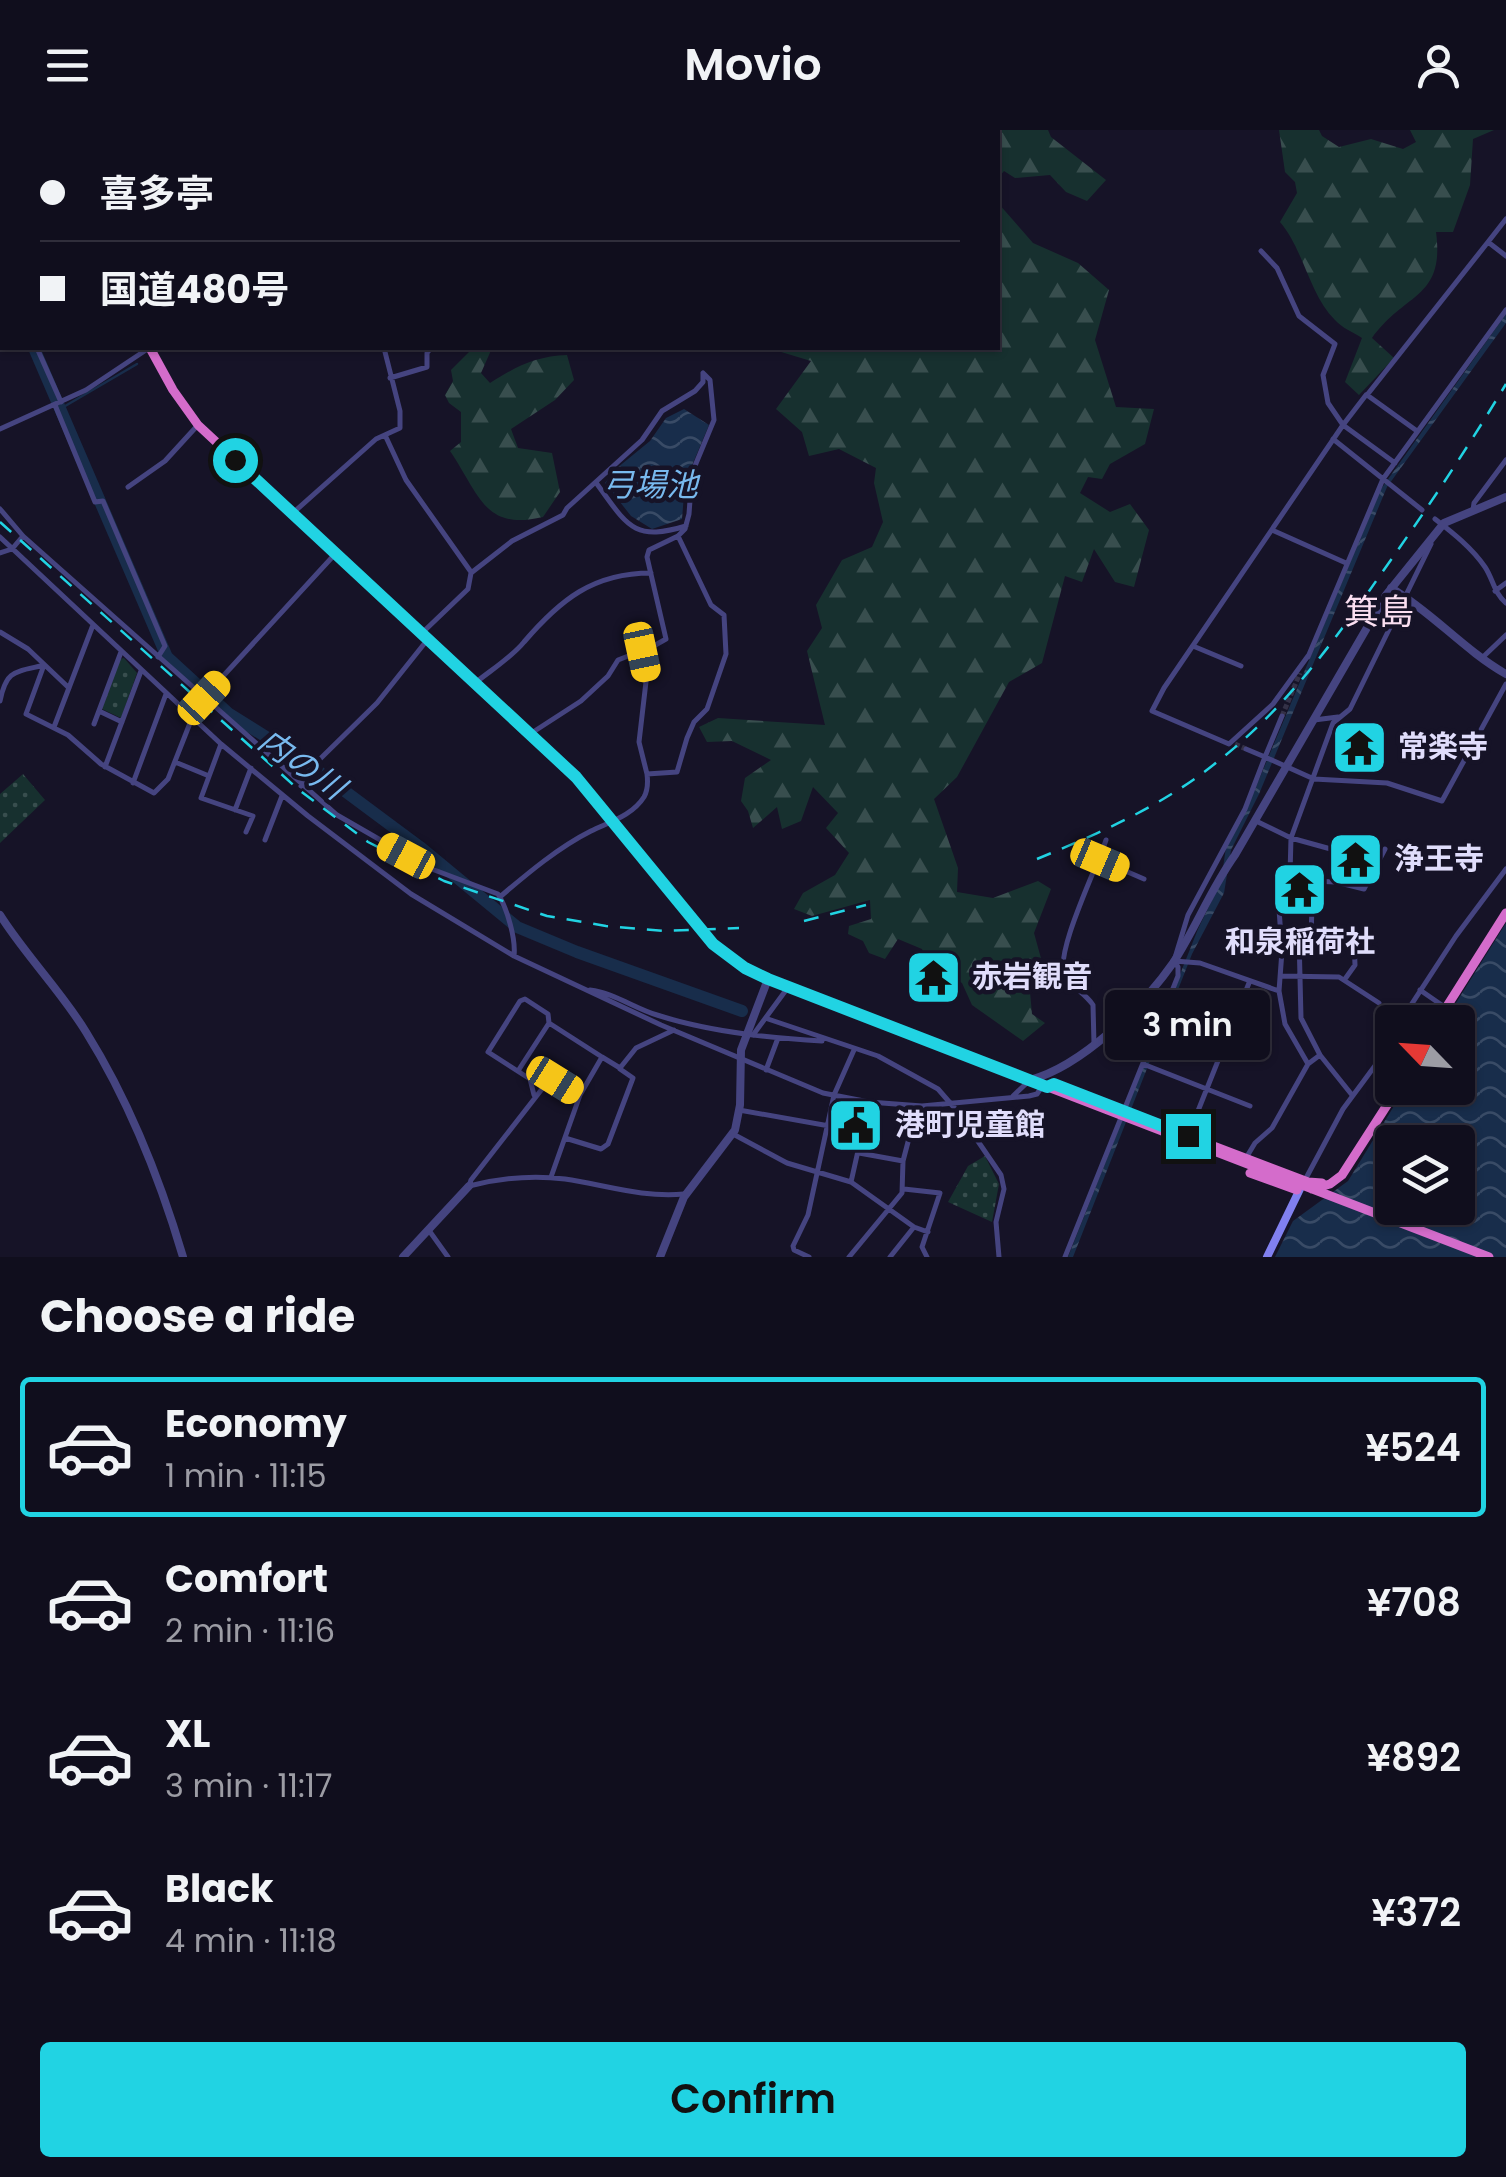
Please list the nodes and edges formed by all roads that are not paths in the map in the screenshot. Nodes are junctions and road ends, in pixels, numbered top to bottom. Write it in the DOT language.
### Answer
graph roads {
  1 [pos="1506,219"];
  2 [pos="1488,242"];
  3 [pos="1261,252"];
  4 [pos="1506,256"];
  5 [pos="1506,310"];
  6 [pos="34,350"];
  7 [pos="146,350"];
  8 [pos="150,350"];
  9 [pos="384,350"];
  10 [pos="429,350"];
  11 [pos="390,378"];
  12 [pos="1367,395"];
  13 [pos="58,404"];
  14 [pos="198,425"];
  15 [pos="1343,425"];
  16 [pos="0,428"];
  17 [pos="1418,432"];
  18 [pos="384,435"];
  19 [pos="1333,439"];
  20 [pos="1506,460"];
  21 [pos="1394,463"];
  22 [pos="1383,479"];
  23 [pos="597,484"];
  24 [pos="128,486"];
  25 [pos="1506,497"];
  26 [pos="0,510"];
  27 [pos="1422,510"];
  28 [pos="1473,510"];
  29 [pos="292,514"];
  30 [pos="1438,525"];
  31 [pos="686,526"];
  32 [pos="1272,530"];
  33 [pos="23,536"];
  34 [pos="678,536"];
  35 [pos="0,538"];
  36 [pos="12,549"];
  37 [pos="336,552"];
  38 [pos="0,554"];
  39 [pos="1346,563"];
  40 [pos="471,573"];
  41 [pos="651,574"];
  42 [pos="1506,582"];
  43 [pos="1391,588"];
  44 [pos="1496,591"];
  45 [pos="1406,597"];
  46 [pos="1506,603"];
  47 [pos="92,625"];
  48 [pos="0,632"];
  49 [pos="425,636"];
  50 [pos="1506,636"];
  51 [pos="1193,646"];
  52 [pos="644,650"];
  53 [pos="121,652"];
  54 [pos="1308,656"];
  55 [pos="158,657"];
  56 [pos="1480,659"];
  57 [pos="44,665"];
  58 [pos="1241,666"];
  59 [pos="141,670"];
  60 [pos="1300,673"];
  61 [pos="1506,674"];
  62 [pos="475,682"];
  63 [pos="1506,684"];
  64 [pos="68,688"];
  65 [pos="166,694"];
  66 [pos="204,698"];
  67 [pos="0,701"];
  68 [pos="99,711"];
  69 [pos="1282,716"];
  70 [pos="1338,717"];
  71 [pos="192,718"];
  72 [pos="1311,720"];
  73 [pos="122,722"];
  74 [pos="94,724"];
  75 [pos="54,727"];
  76 [pos="530,734"];
  77 [pos="220,744"];
  78 [pos="1246,749"];
  79 [pos="1265,757"];
  80 [pos="175,762"];
  81 [pos="105,766"];
  82 [pos="1285,766"];
  83 [pos="251,768"];
  84 [pos="647,774"];
  85 [pos="209,776"];
  86 [pos="1314,779"];
  87 [pos="132,783"];
  88 [pos="301,786"];
  89 [pos="283,795"];
  90 [pos="235,810"];
  91 [pos="1255,820"];
  92 [pos="614,822"];
  93 [pos="246,832"];
  94 [pos="1291,838"];
  95 [pos="265,840"];
  96 [pos="1106,840"];
  97 [pos="1386,849"];
  98 [pos="1338,851"];
  99 [pos="1100,860"];
  100 [pos="1506,869"];
  101 [pos="1144,879"];
  102 [pos="1288,880"];
  103 [pos="1307,880"];
  104 [pos="500,896"];
  105 [pos="1506,913"];
  106 [pos="0,915"];
  107 [pos="3,927"];
  108 [pos="1311,937"];
  109 [pos="514,956"];
  110 [pos="1174,961"];
  111 [pos="1280,976"];
  112 [pos="1300,977"];
  113 [pos="1346,978"];
  114 [pos="768,979"];
  115 [pos="1249,983"];
  116 [pos="789,986"];
  117 [pos="582,989"];
  118 [pos="1420,990"];
  119 [pos="1279,991"];
  120 [pos="1379,1002"];
  121 [pos="1411,1005"];
  122 [pos="1442,1005"];
  123 [pos="1448,1005"];
  124 [pos="768,1019"];
  125 [pos="1161,1019"];
  126 [pos="550,1023"];
  127 [pos="674,1030"];
  128 [pos="750,1034"];
  129 [pos="778,1038"];
  130 [pos="835,1042"];
  131 [pos="1094,1044"];
  132 [pos="1226,1046"];
  133 [pos="854,1049"];
  134 [pos="1320,1055"];
  135 [pos="602,1058"];
  136 [pos="740,1059"];
  137 [pos="1143,1064"];
  138 [pos="1308,1064"];
  139 [pos="1375,1066"];
  140 [pos="620,1068"];
  141 [pos="766,1070"];
  142 [pos="1054,1070"];
  143 [pos="518,1072"];
  144 [pos="1030,1080"];
  145 [pos="1045,1086"];
  146 [pos="1208,1090"];
  147 [pos="834,1095"];
  148 [pos="1352,1095"];
  149 [pos="580,1096"];
  150 [pos="534,1098"];
  151 [pos="1006,1098"];
  152 [pos="869,1102"];
  153 [pos="951,1104"];
  154 [pos="1387,1105"];
  155 [pos="922,1106"];
  156 [pos="1250,1106"];
  157 [pos="740,1110"];
  158 [pos="1122,1117"];
  159 [pos="827,1126"];
  160 [pos="863,1132"];
  161 [pos="733,1134"];
  162 [pos="1188,1136"];
  163 [pos="565,1138"];
  164 [pos="860,1153"];
  165 [pos="1247,1159"];
  166 [pos="903,1161"];
  167 [pos="1244,1171"];
  168 [pos="819,1172"];
  169 [pos="551,1178"];
  170 [pos="851,1182"];
  171 [pos="1302,1185"];
  172 [pos="469,1186"];
  173 [pos="904,1189"];
  174 [pos="686,1193"];
  175 [pos="888,1208"];
  176 [pos="914,1227"];
  177 [pos="428,1230"];
  178 [pos="928,1232"];
  179 [pos="183,1257"];
  180 [pos="403,1257"];
  181 [pos="448,1257"];
  182 [pos="660,1257"];
  183 [pos="809,1257"];
  184 [pos="849,1257"];
  185 [pos="890,1257"];
  186 [pos="927,1257"];
  187 [pos="1000,1257"];
  188 [pos="1066,1257"];
  189 [pos="1266,1257"];
  190 [pos="1489,1257"];
  1 -- 2 [label="street"];
  2 -- 4 [label="street"];
  2 -- 12 [label="street"];
  3 -- 15 [label="street"];
  5 -- 17 [label="street"];
  6 -- 13 [label="street"];
  7 -- 13 [label="street"];
  8 -- 14 [label="highway"];
  9 -- 11 [label="street"];
  10 -- 11 [label="street"];
  11 -- 18 [label="street"];
  12 -- 15 [label="street"];
  12 -- 17 [label="street"];
  13 -- 16 [label="street"];
  13 -- 55 [label="street"];
  14 -- 24 [label="street"];
  14 -- 29 [label="highway"];
  15 -- 19 [label="street"];
  15 -- 21 [label="street"];
  17 -- 21 [label="street"];
  18 -- 29 [label="street"];
  18 -- 40 [label="street"];
  19 -- 22 [label="street"];
  19 -- 32 [label="street"];
  20 -- 28 [label="street"];
  21 -- 22 [label="street"];
  22 -- 27 [label="street"];
  22 -- 39 [label="street"];
  23 -- 31 [label="street"];
  23 -- 31 [label="street"];
  23 -- 40 [label="street"];
  25 -- 28 [label="street"];
  26 -- 33 [label="street"];
  28 -- 30 [label="street"];
  29 -- 37 [label="highway"];
  30 -- 43 [label="street"];
  30 -- 44 [label="street"];
  30 -- 45 [label="street"];
  31 -- 34 [label="street"];
  32 -- 39 [label="street"];
  32 -- 51 [label="street"];
  33 -- 36 [label="street"];
  33 -- 55 [label="street"];
  34 -- 41 [label="street"];
  34 -- 84 [label="street"];
  35 -- 36 [label="street"];
  36 -- 38 [label="street"];
  36 -- 47 [label="street"];
  37 -- 49 [label="highway"];
  37 -- 66 [label="street"];
  39 -- 54 [label="street"];
  40 -- 49 [label="street"];
  41 -- 52 [label="street"];
  41 -- 62 [label="street"];
  42 -- 44 [label="street"];
  43 -- 45 [label="street"];
  43 -- 72 [label="street"];
  44 -- 46 [label="street"];
  45 -- 56 [label="street"];
  45 -- 70 [label="street"];
  47 -- 53 [label="street"];
  47 -- 64 [label="street"];
  48 -- 57 [label="street"];
  49 -- 62 [label="highway"];
  49 -- 88 [label="street"];
  50 -- 56 [label="street"];
  51 -- 54 [label="street"];
  51 -- 58 [label="street"];
  52 -- 76 [label="street"];
  52 -- 84 [label="street"];
  53 -- 59 [label="street"];
  53 -- 68 [label="street"];
  54 -- 60 [label="street"];
  55 -- 66 [label="street"];
  56 -- 61 [label="street"];
  57 -- 64 [label="street"];
  57 -- 67 [label="street"];
  57 -- 75 [label="street"];
  59 -- 65 [label="street"];
  59 -- 73 [label="street"];
  62 -- 76 [label="highway"];
  63 -- 86 [label="street"];
  64 -- 75 [label="street"];
  65 -- 71 [label="street"];
  65 -- 87 [label="street"];
  66 -- 88 [label="street"];
  68 -- 73 [label="street"];
  68 -- 74 [label="street"];
  69 -- 79 [label="street"];
  70 -- 72 [label="street"];
  70 -- 86 [label="street"];
  71 -- 77 [label="street"];
  71 -- 80 [label="street"];
  72 -- 82 [label="street"];
  73 -- 81 [label="street"];
  75 -- 81 [label="street"];
  76 -- 92 [label="highway"];
  77 -- 83 [label="street"];
  77 -- 85 [label="street"];
  78 -- 79 [label="street"];
  79 -- 82 [label="street"];
  79 -- 110 [label="street"];
  80 -- 85 [label="street"];
  80 -- 87 [label="street"];
  81 -- 87 [label="street"];
  82 -- 86 [label="street"];
  82 -- 91 [label="street"];
  83 -- 89 [label="street"];
  83 -- 90 [label="street"];
  84 -- 92 [label="street"];
  85 -- 90 [label="street"];
  86 -- 94 [label="street"];
  88 -- 104 [label="street"];
  89 -- 95 [label="street"];
  89 -- 109 [label="street"];
  90 -- 93 [label="street"];
  91 -- 94 [label="street"];
  91 -- 110 [label="street"];
  92 -- 104 [label="street"];
  92 -- 114 [label="highway"];
  94 -- 98 [label="street"];
  94 -- 102 [label="street"];
  96 -- 99 [label="street"];
  97 -- 103 [label="street"];
  99 -- 101 [label="street"];
  99 -- 131 [label="street"];
  100 -- 118 [label="street"];
  102 -- 103 [label="street"];
  102 -- 111 [label="street"];
  103 -- 108 [label="street"];
  104 -- 109 [label="street"];
  105 -- 123 [label="highway"];
  106 -- 107 [label="street"];
  107 -- 179 [label="street"];
  108 -- 112 [label="street"];
  108 -- 113 [label="street"];
  109 -- 117 [label="street"];
  110 -- 115 [label="street"];
  110 -- 125 [label="street"];
  110 -- 131 [label="street"];
  111 -- 112 [label="street"];
  111 -- 119 [label="street"];
  112 -- 113 [label="street"];
  112 -- 134 [label="street"];
  113 -- 120 [label="street"];
  114 -- 116 [label="highway"];
  114 -- 128 [label="street"];
  115 -- 119 [label="street"];
  115 -- 132 [label="street"];
  116 -- 124 [label="street"];
  116 -- 144 [label="highway"];
  117 -- 127 [label="street"];
  117 -- 128 [label="street"];
  118 -- 121 [label="street"];
  118 -- 122 [label="street"];
  119 -- 138 [label="street"];
  124 -- 128 [label="street"];
  124 -- 130 [label="street"];
  125 -- 132 [label="street"];
  125 -- 137 [label="street"];
  126 -- 135 [label="street"];
  126 -- 143 [label="street"];
  126 -- 143 [label="street"];
  127 -- 136 [label="street"];
  127 -- 140 [label="street"];
  128 -- 129 [label="street"];
  128 -- 136 [label="street"];
  129 -- 130 [label="street"];
  129 -- 141 [label="street"];
  130 -- 133 [label="street"];
  131 -- 142 [label="street"];
  132 -- 146 [label="street"];
  133 -- 147 [label="street"];
  133 -- 153 [label="street"];
  134 -- 138 [label="street"];
  134 -- 148 [label="street"];
  135 -- 140 [label="street"];
  135 -- 149 [label="street"];
  136 -- 141 [label="street"];
  136 -- 157 [label="street"];
  137 -- 146 [label="street"];
  137 -- 158 [label="street"];
  138 -- 165 [label="street"];
  139 -- 148 [label="street"];
  140 -- 163 [label="street"];
  141 -- 147 [label="street"];
  142 -- 144 [label="street"];
  142 -- 145 [label="street"];
  143 -- 150 [label="street"];
  144 -- 145 [label="highway"];
  144 -- 151 [label="street"];
  145 -- 151 [label="street"];
  145 -- 158 [label="highway"];
  146 -- 156 [label="street"];
  146 -- 162 [label="street"];
  147 -- 152 [label="street"];
  147 -- 159 [label="street"];
  148 -- 171 [label="street"];
  149 -- 150 [label="street"];
  149 -- 163 [label="street"];
  150 -- 172 [label="street"];
  151 -- 153 [label="street"];
  152 -- 155 [label="street"];
  152 -- 160 [label="street"];
  153 -- 155 [label="street"];
  153 -- 187 [label="street"];
  154 -- 171 [label="highway"];
  155 -- 166 [label="street"];
  157 -- 159 [label="street"];
  157 -- 161 [label="street"];
  158 -- 162 [label="highway"];
  158 -- 167 [label="highway"];
  158 -- 188 [label="street"];
  158 -- 190 [label="highway"];
  159 -- 160 [label="street"];
  159 -- 168 [label="street"];
  160 -- 164 [label="street"];
  161 -- 168 [label="street"];
  161 -- 174 [label="street"];
  162 -- 165 [label="highway"];
  163 -- 169 [label="street"];
  164 -- 166 [label="street"];
  164 -- 170 [label="street"];
  165 -- 167 [label="street"];
  165 -- 171 [label="highway"];
  166 -- 173 [label="street"];
  167 -- 171 [label="highway"];
  168 -- 170 [label="street"];
  168 -- 183 [label="street"];
  169 -- 172 [label="street"];
  169 -- 174 [label="street"];
  170 -- 175 [label="street"];
  171 -- 189 [label="main road"];
  172 -- 177 [label="street"];
  173 -- 175 [label="street"];
  173 -- 178 [label="street"];
  174 -- 182 [label="street"];
  175 -- 176 [label="street"];
  175 -- 184 [label="street"];
  176 -- 178 [label="street"];
  176 -- 185 [label="street"];
  177 -- 180 [label="street"];
  177 -- 181 [label="street"];
  178 -- 186 [label="street"];
}
